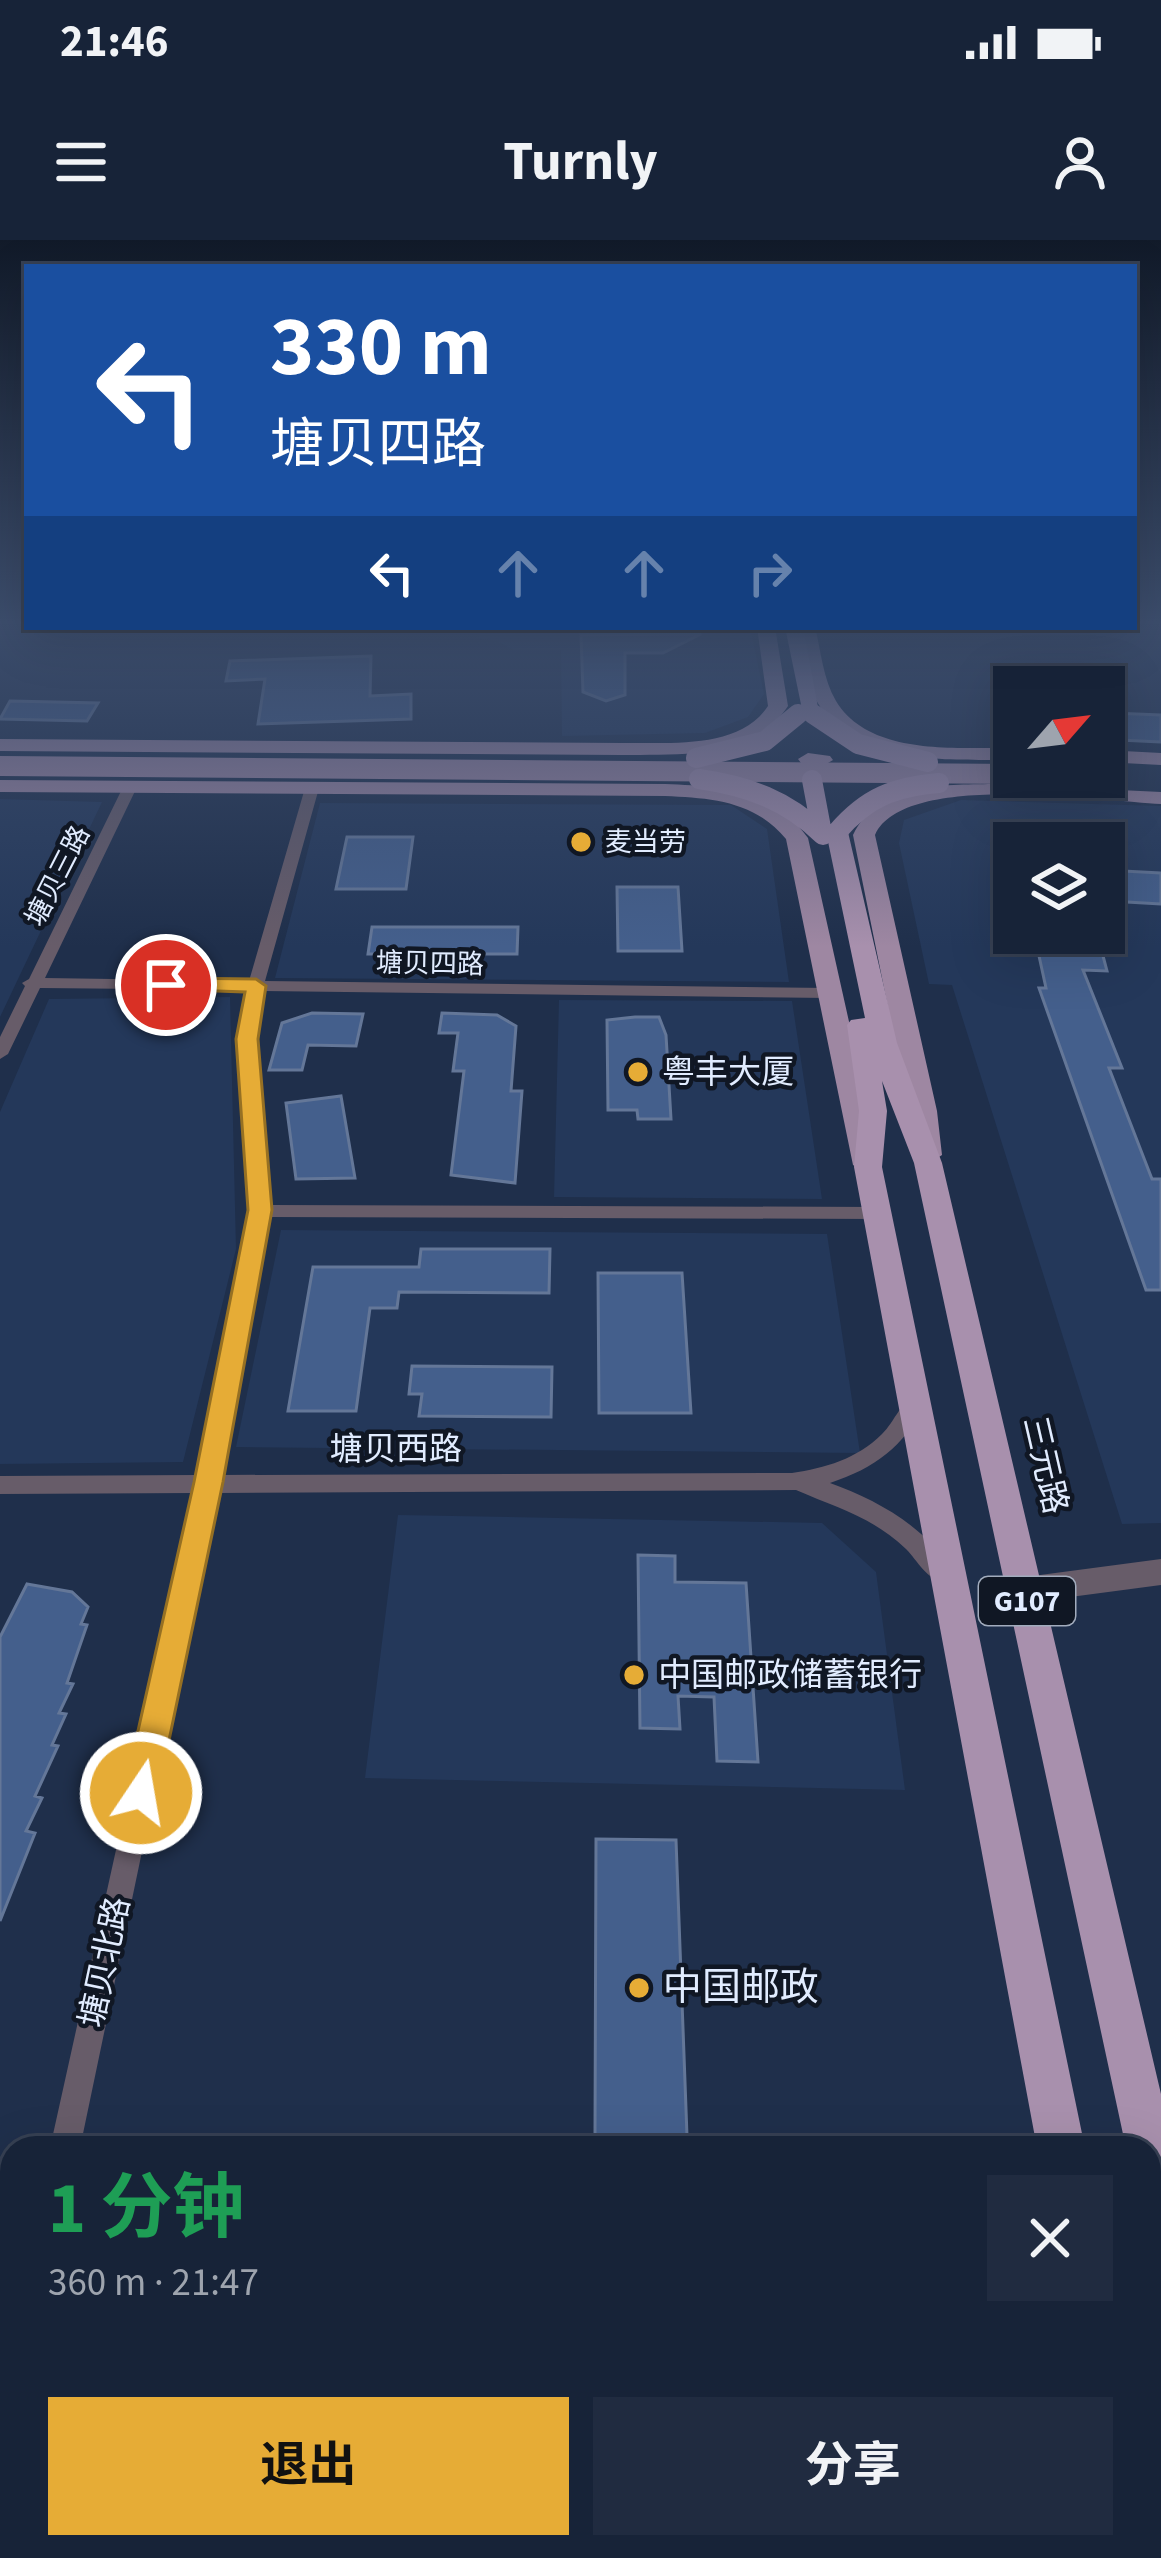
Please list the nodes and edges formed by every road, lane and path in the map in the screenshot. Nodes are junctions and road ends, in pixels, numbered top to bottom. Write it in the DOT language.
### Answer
graph roads {
  1 [pos="770,730"];
  2 [pos="785,730"];
  3 [pos="808,730"];
  4 [pos="834,730"];
  5 [pos="837,730"];
  6 [pos="863,730"];
  7 [pos="760,731"];
  8 [pos="877,739"];
  9 [pos="0,745"];
  10 [pos="993,753"];
  11 [pos="0,755"];
  12 [pos="1125,757"];
  13 [pos="1161,758"];
  14 [pos="928,762"];
  15 [pos="993,764"];
  16 [pos="0,766"];
  17 [pos="1125,768"];
  18 [pos="698,769"];
  19 [pos="1161,769"];
  20 [pos="817,770"];
  21 [pos="993,774"];
  22 [pos="1125,778"];
  23 [pos="1161,779"];
  24 [pos="0,781"];
  25 [pos="939,783"];
  26 [pos="130,787"];
  27 [pos="312,788"];
  28 [pos="1161,794"];
  29 [pos="887,807"];
  30 [pos="764,808"];
  31 [pos="830,833"];
  32 [pos="31,983"];
  33 [pos="256,986"];
  34 [pos="855,1006"];
  35 [pos="0,1054"];
  36 [pos="928,1163"];
  37 [pos="260,1210"];
  38 [pos="878,1213"];
  39 [pos="915,1404"];
  40 [pos="208,1482"];
  41 [pos="792,1482"];
  42 [pos="0,1485"];
  43 [pos="1161,1572"];
  44 [pos="952,1590"];
  45 [pos="1025,1590"];
  46 [pos="68,2136"];
  47 [pos="1059,2136"];
  48 [pos="1147,2136"];
  1 -- 7 [label="main road"];
  2 -- 18 [label="highway, bridge"];
  3 -- 20 [label="highway, G107"];
  4 -- 14 [label="highway, bridge"];
  5 -- 8 [label="main road"];
  6 -- 8 [label="main road"];
  7 -- 9 [label="main road"];
  7 -- 30 [label="main road"];
  8 -- 10 [label="main road"];
  8 -- 29 [label="main road"];
  11 -- 18 [label="main road"];
  12 -- 13 [label="main road"];
  14 -- 15 [label="main road"];
  14 -- 20 [label="main road, bridge"];
  16 -- 21 [label="main road, bridge"];
  17 -- 19 [label="main road"];
  18 -- 20 [label="main road, bridge"];
  18 -- 24 [label="main road, bridge"];
  18 -- 31 [label="highway, bridge"];
  20 -- 25 [label="main road, bridge"];
  20 -- 31 [label="highway, 三元路 / G107, bridge"];
  22 -- 23 [label="main road"];
  24 -- 26 [label="main road"];
  25 -- 28 [label="main road"];
  25 -- 31 [label="highway, bridge"];
  26 -- 27 [label="main road"];
  26 -- 32 [label="street, 塘贝三路"];
  27 -- 30 [label="main road"];
  27 -- 33 [label="street, 塘贝北路"];
  28 -- 29 [label="main road"];
  29 -- 30 [label="main road"];
  29 -- 36 [label="main road"];
  30 -- 34 [label="main road"];
  31 -- 34 [label="highway, 三元路 / G107"];
  32 -- 33 [label="street, 塘贝四路"];
  32 -- 35 [label="street, 塘贝三路"];
  33 -- 34 [label="street, 塘贝四路"];
  33 -- 37 [label="street, 塘贝北路"];
  34 -- 36 [label="highway, 三元路 / G107"];
  34 -- 38 [label="highway, 三元路 / G107"];
  36 -- 45 [label="highway, 三元路 / G107"];
  37 -- 38 [label="street"];
  37 -- 40 [label="street, 塘贝北路"];
  38 -- 39 [label="highway, 三元路 / G107"];
  39 -- 41 [label="street"];
  39 -- 44 [label="highway, 三元路 / G107"];
  40 -- 41 [label="street, 塘贝西路"];
  40 -- 42 [label="street, 塘贝西路"];
  40 -- 46 [label="street, 塘贝北路"];
  41 -- 44 [label="street"];
  43 -- 45 [label="street"];
  44 -- 47 [label="highway, 三元路 / G107"];
  45 -- 48 [label="highway, 三元路 / G107"];
}
